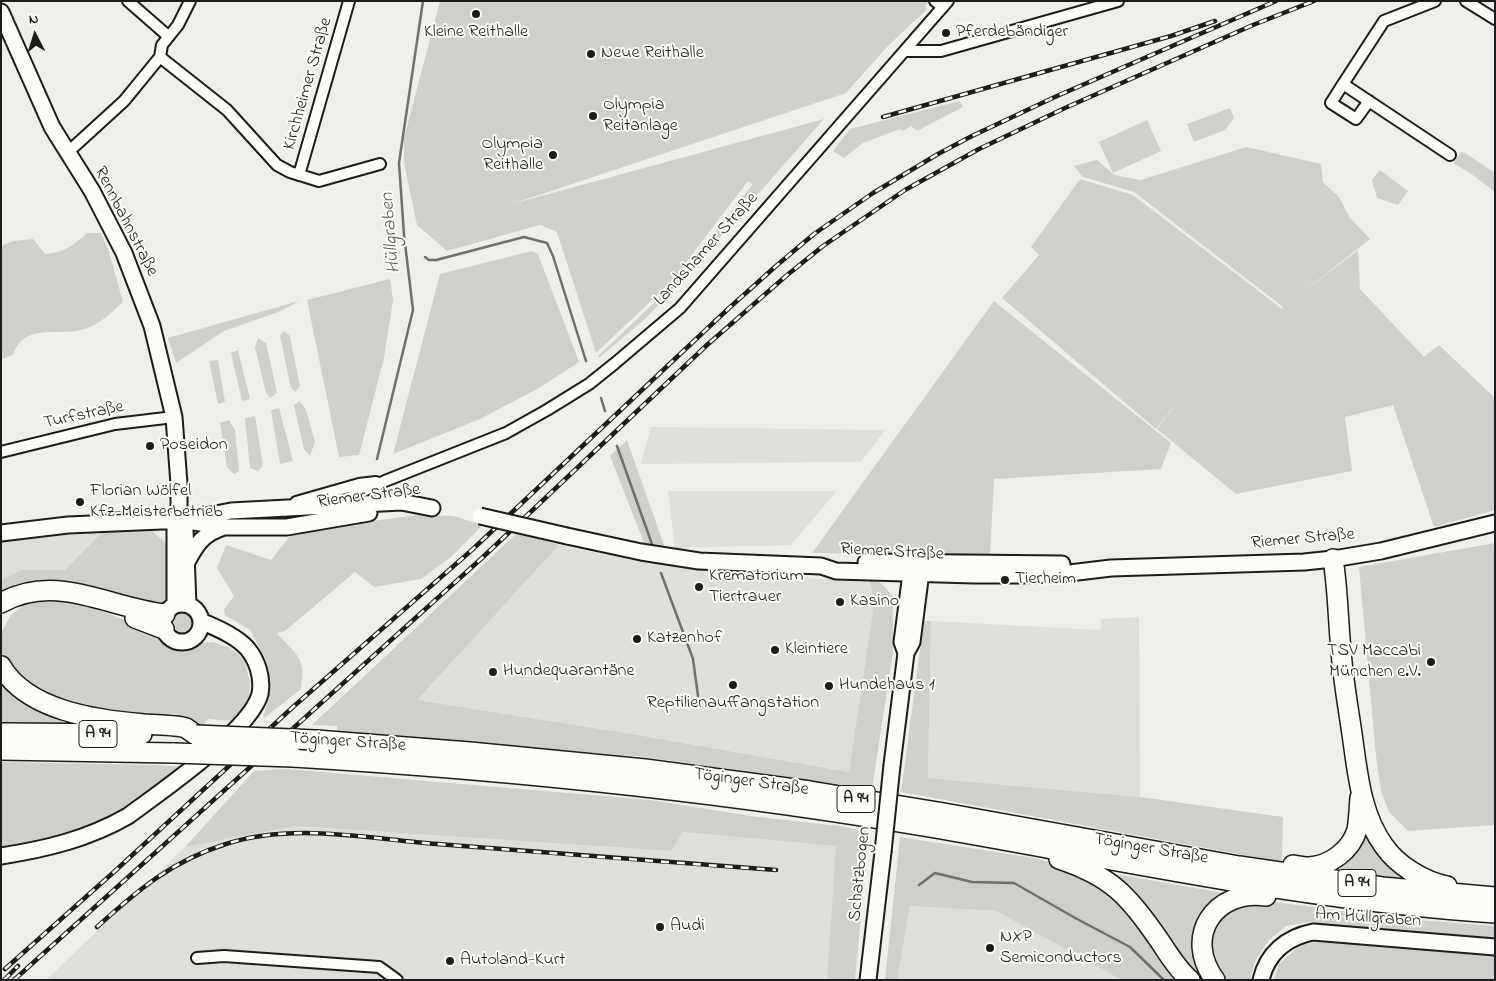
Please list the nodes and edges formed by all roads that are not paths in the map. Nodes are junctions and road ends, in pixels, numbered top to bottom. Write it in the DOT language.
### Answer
graph roads {
  1 [pos="128,1"];
  2 [pos="190,1"];
  3 [pos="349,1"];
  4 [pos="1118,1"];
  5 [pos="1435,1"];
  6 [pos="1466,1"];
  7 [pos="942,3"];
  8 [pos="1,12"];
  9 [pos="1495,19"];
  10 [pos="168,36"];
  11 [pos="905,51"];
  12 [pos="160,57"];
  13 [pos="1343,84"];
  14 [pos="1369,101"];
  15 [pos="67,152"];
  16 [pos="1450,155"];
  17 [pos="380,164"];
  18 [pos="299,176"];
  19 [pos="174,417"];
  20 [pos="1,452"];
  21 [pos="385,481"];
  22 [pos="328,507"];
  23 [pos="276,509"];
  24 [pos="480,516"];
  25 [pos="148,521"];
  26 [pos="182,521"];
  27 [pos="1495,523"];
  28 [pos="224,527"];
  29 [pos="287,527"];
  30 [pos="1,533"];
  31 [pos="174,549"];
  32 [pos="1327,560"];
  33 [pos="187,563"];
  34 [pos="821,566"];
  35 [pos="916,568"];
  36 [pos="877,572"];
  37 [pos="22,594"];
  38 [pos="1,603"];
  39 [pos="906,604"];
  40 [pos="173,613"];
  41 [pos="1,618"];
  42 [pos="200,627"];
  43 [pos="906,653"];
  44 [pos="1,666"];
  45 [pos="1,733"];
  46 [pos="196,735"];
  47 [pos="1,750"];
  48 [pos="1360,789"];
  49 [pos="992,839"];
  50 [pos="1,856"];
  51 [pos="1239,866"];
  52 [pos="1476,896"];
  53 [pos="1495,897"];
  54 [pos="1361,901"];
  55 [pos="1495,913"];
  56 [pos="1495,947"];
  57 [pos="197,958"];
  58 [pos="397,980"];
  59 [pos="868,980"];
  60 [pos="1190,980"];
  61 [pos="1215,980"];
  62 [pos="1261,980"];
  1 -- 10 [label="street"];
  2 -- 10 [label="street"];
  3 -- 18 [label="street, Kirchheimer Straße"];
  4 -- 11 [label="street"];
  5 -- 13 [label="street"];
  6 -- 9 [label="street"];
  7 -- 11 [label="street, Landshamer Straße"];
  8 -- 15 [label="street, Rennbahnstraße"];
  10 -- 12 [label="street"];
  11 -- 21 [label="street, Landshamer Straße"];
  12 -- 15 [label="street"];
  12 -- 18 [label="street"];
  13 -- 14 [label="street"];
  13 -- 14 [label="street"];
  14 -- 16 [label="street"];
  15 -- 19 [label="street, Rennbahnstraße"];
  17 -- 18 [label="street"];
  19 -- 20 [label="street, Turfstraße"];
  19 -- 26 [label="street, Rennbahnstraße"];
  21 -- 22 [label="street, Landshamer Straße"];
  21 -- 23 [label="street, Landshamer Straße"];
  22 -- 23 [label="street, Riemer Straße"];
  22 -- 29 [label="street, Landshamer Straße"];
  22 -- 29 [label="street, Riemer Straße"];
  23 -- 26 [label="street, Riemer Straße"];
  24 -- 34 [label="street, Riemer Straße, bridge"];
  25 -- 26 [label="street, Riemer Straße"];
  25 -- 30 [label="street, Riemer Straße"];
  25 -- 31 [label="street"];
  26 -- 28 [label="street, Riemer Straße"];
  26 -- 31 [label="street, Rennbahnstraße"];
  26 -- 33 [label="street, Rennbahnstraße"];
  27 -- 32 [label="street, Riemer Straße"];
  28 -- 29 [label="street, Riemer Straße"];
  28 -- 33 [label="street"];
  31 -- 40 [label="street, Rennbahnstraße"];
  32 -- 35 [label="street, Riemer Straße"];
  32 -- 48 [label="highway"];
  33 -- 40 [label="street, Rennbahnstraße"];
  34 -- 35 [label="street, Riemer Straße"];
  34 -- 36 [label="street, Riemer Straße"];
  35 -- 36 [label="street, Riemer Straße"];
  35 -- 39 [label="street, Schatzbogen"];
  35 -- 43 [label="street, Schatzbogen"];
  36 -- 39 [label="street"];
  37 -- 38 [label="highway"];
  37 -- 40 [label="highway"];
  37 -- 41 [label="highway"];
  39 -- 43 [label="street, Schatzbogen"];
  40 -- 42 [label="street"];
  40 -- 42 [label="street"];
  42 -- 50 [label="street"];
  43 -- 59 [label="street, Schatzbogen, bridge"];
  44 -- 46 [label="highway"];
  45 -- 46 [label="highway, Töginger Straße / A 94"];
  46 -- 51 [label="highway, Töginger Straße / A 94, bridge"];
  47 -- 49 [label="highway, Töginger Straße / A 94, bridge"];
  48 -- 51 [label="highway"];
  48 -- 52 [label="highway"];
  49 -- 54 [label="highway, Töginger Straße / A 94"];
  49 -- 60 [label="highway"];
  51 -- 52 [label="highway, Töginger Straße / A 94"];
  52 -- 53 [label="highway, Töginger Straße / A 94"];
  54 -- 55 [label="highway, Töginger Straße / A 94"];
  54 -- 61 [label="highway"];
  56 -- 62 [label="street, Am Hüllgraben"];
  57 -- 58 [label="street"];
}
